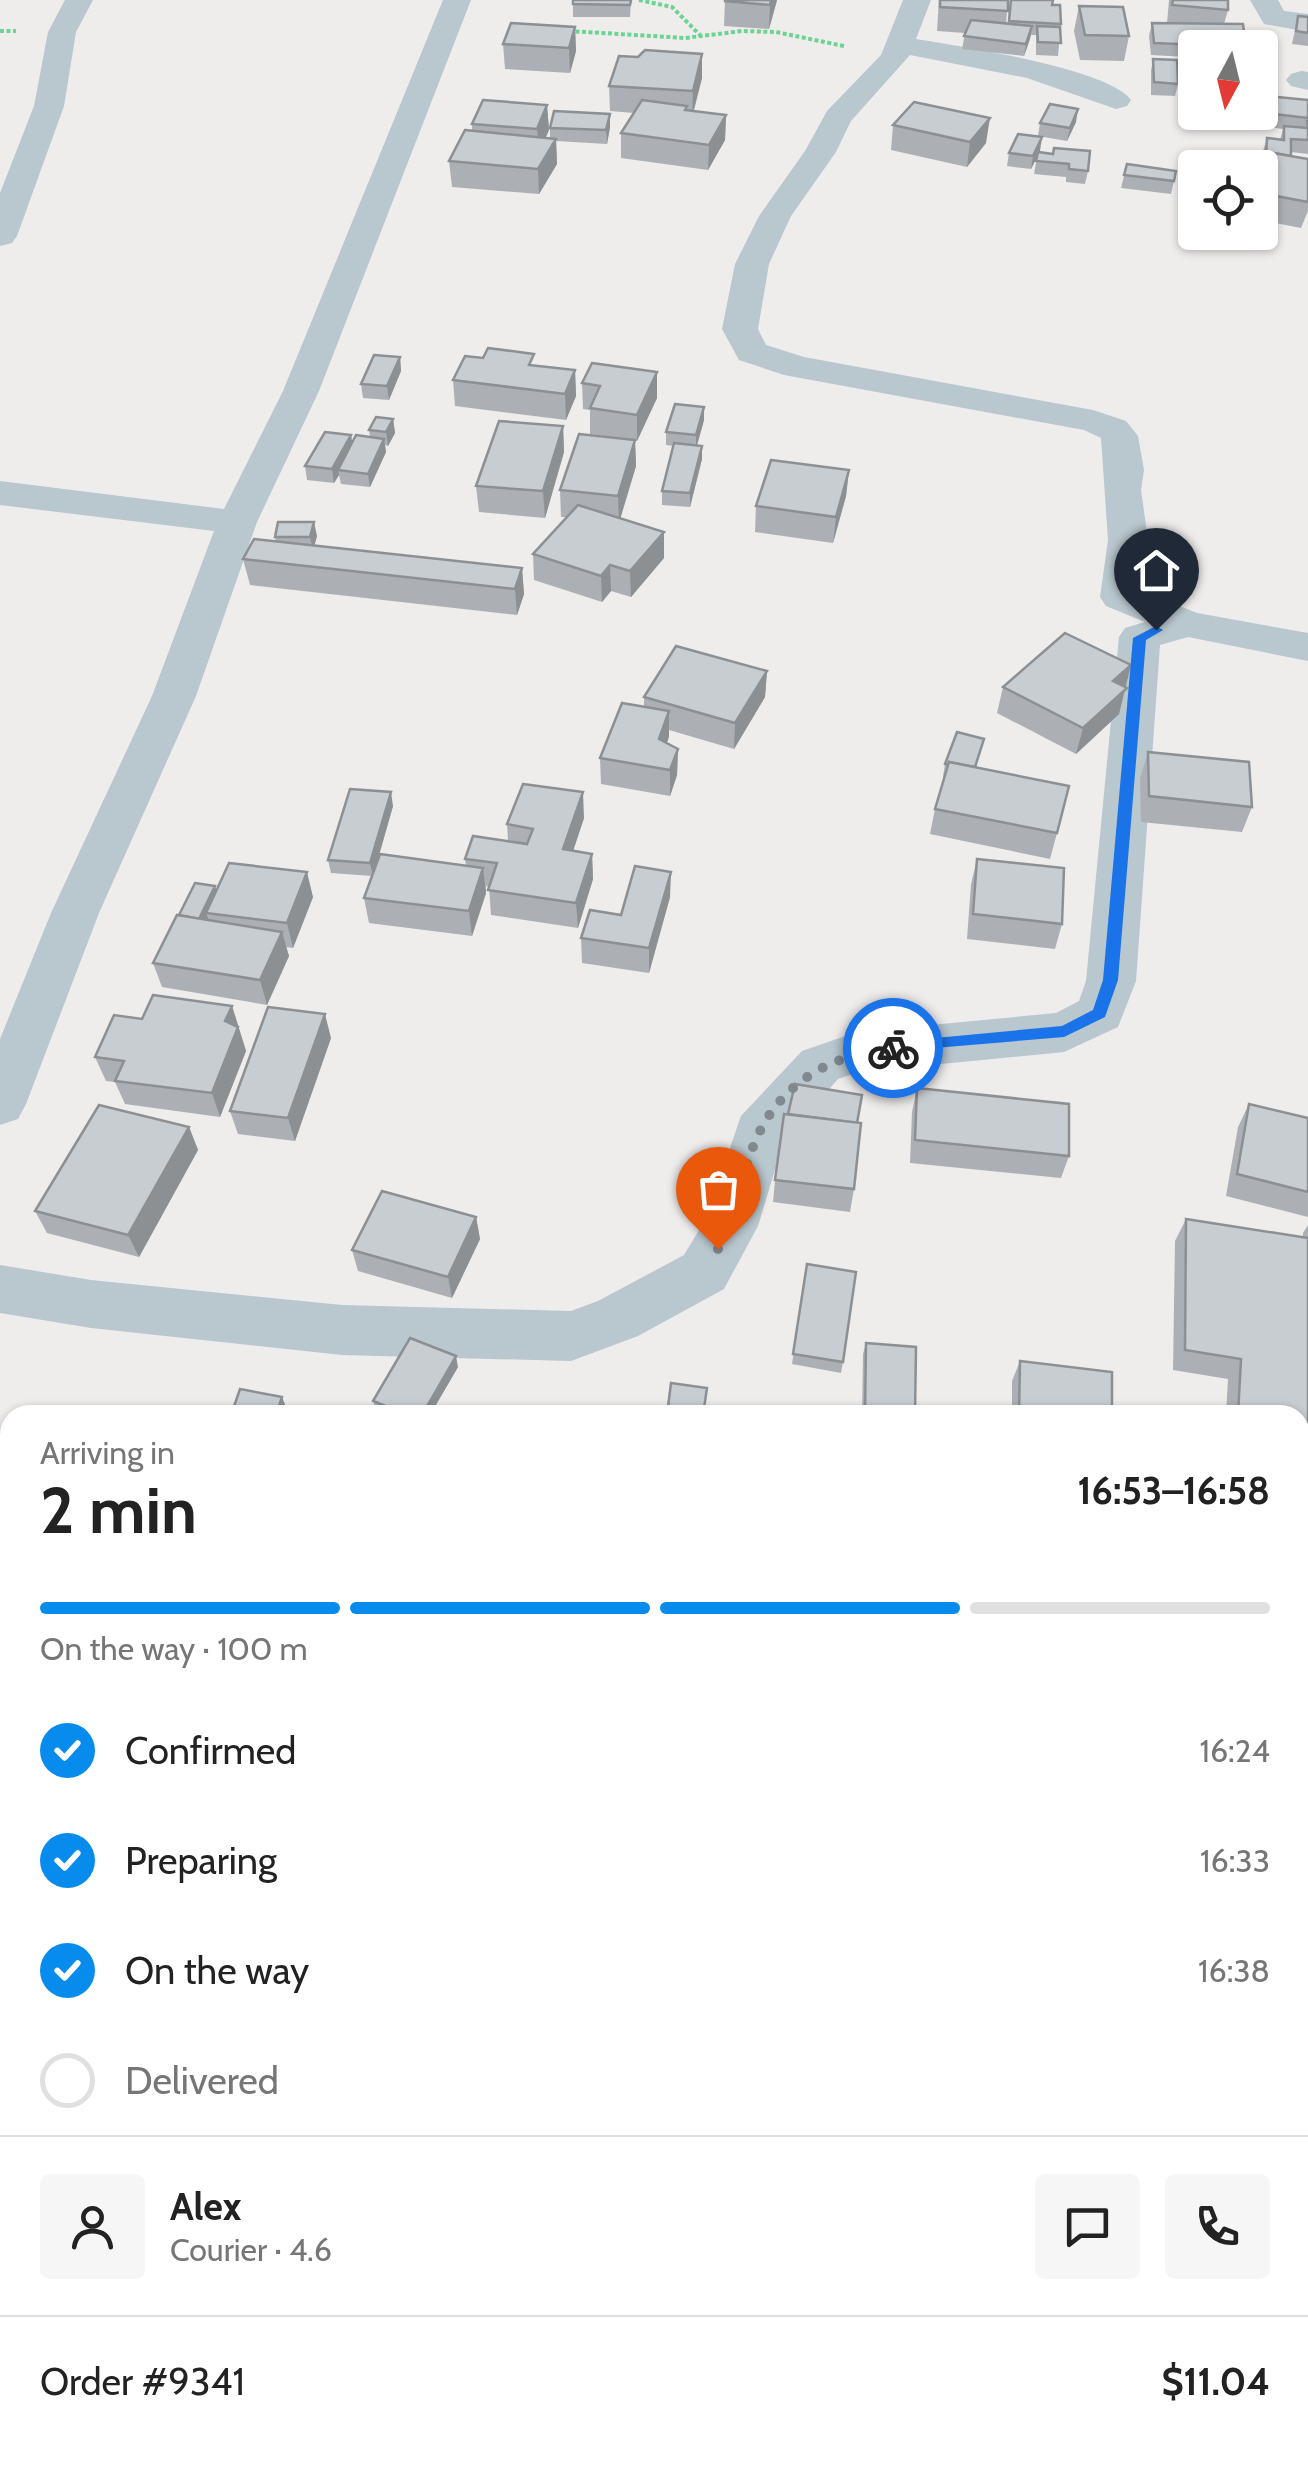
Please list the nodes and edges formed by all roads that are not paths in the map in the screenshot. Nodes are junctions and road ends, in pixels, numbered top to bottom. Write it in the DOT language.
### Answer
graph roads {
  1 [pos="79,0"];
  2 [pos="457,0"];
  3 [pos="917,0"];
  4 [pos="1264,0"];
  5 [pos="1308,23"];
  6 [pos="897,51"];
  7 [pos="1116,100"];
  8 [pos="0,236"];
  9 [pos="0,493"];
  10 [pos="237,522"];
  11 [pos="1187,624"];
  12 [pos="1308,647"];
  13 [pos="0,1104"];
  14 [pos="0,1290"];
  1 -- 8 [label="street"];
  2 -- 10 [label="street"];
  3 -- 6 [label="street"];
  4 -- 5 [label="street"];
  6 -- 7 [label="street"];
  6 -- 11 [label="street"];
  9 -- 10 [label="street"];
  10 -- 13 [label="street"];
  11 -- 12 [label="street"];
  11 -- 14 [label="street"];
}
